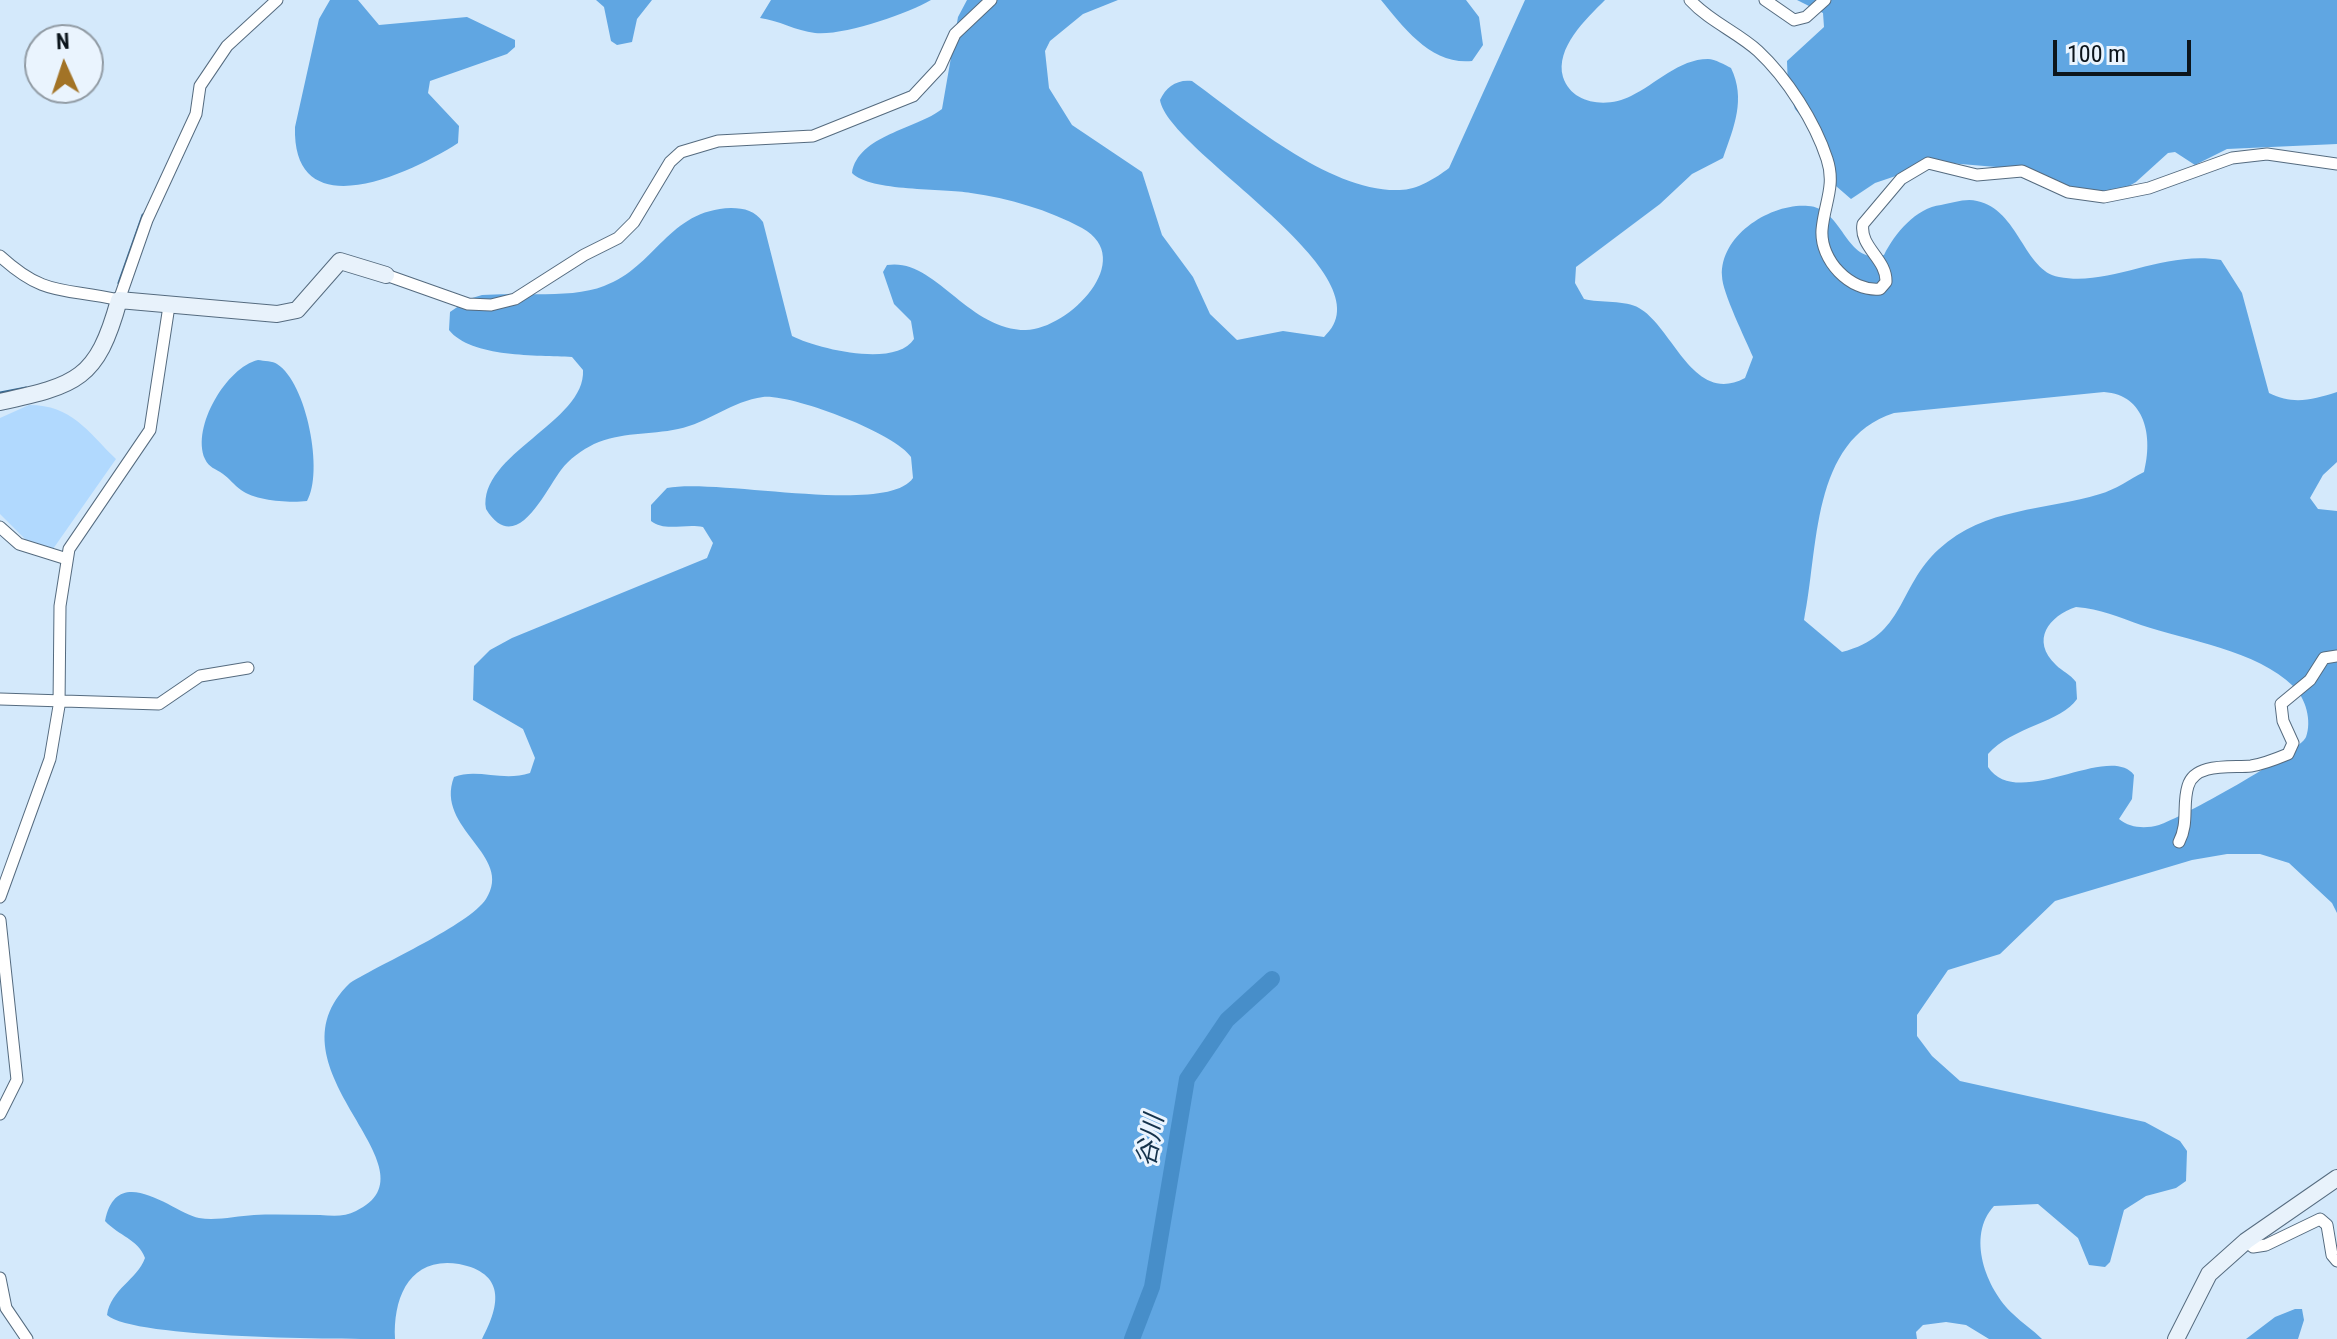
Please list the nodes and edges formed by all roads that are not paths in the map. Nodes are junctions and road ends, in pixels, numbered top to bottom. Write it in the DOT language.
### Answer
graph roads {
  1 [pos="277,0"];
  2 [pos="991,0"];
  3 [pos="1690,0"];
  4 [pos="1765,0"];
  5 [pos="1825,0"];
  6 [pos="2337,164"];
  7 [pos="0,256"];
  8 [pos="386,275"];
  9 [pos="119,300"];
  10 [pos="169,306"];
  11 [pos="0,402"];
  12 [pos="0,527"];
  13 [pos="67,559"];
  14 [pos="2337,656"];
  15 [pos="248,668"];
  16 [pos="0,699"];
  17 [pos="59,700"];
  18 [pos="2179,842"];
  19 [pos="0,897"];
  20 [pos="0,920"];
  21 [pos="0,1114"];
  22 [pos="2337,1178"];
  23 [pos="2246,1241"];
  24 [pos="2337,1261"];
  25 [pos="0,1278"];
  26 [pos="27,1339"];
  27 [pos="2176,1339"];
  1 -- 9 [label="street"];
  2 -- 8 [label="street"];
  3 -- 6 [label="street"];
  4 -- 5 [label="street"];
  7 -- 9 [label="street"];
  8 -- 10 [label="street"];
  9 -- 10 [label="street"];
  9 -- 11 [label="street"];
  10 -- 13 [label="street"];
  12 -- 13 [label="street"];
  13 -- 17 [label="street"];
  14 -- 18 [label="street"];
  15 -- 17 [label="street"];
  16 -- 17 [label="street"];
  17 -- 19 [label="street"];
  20 -- 21 [label="street"];
  22 -- 23 [label="street"];
  23 -- 24 [label="street"];
  23 -- 27 [label="street"];
  25 -- 26 [label="street"];
}
